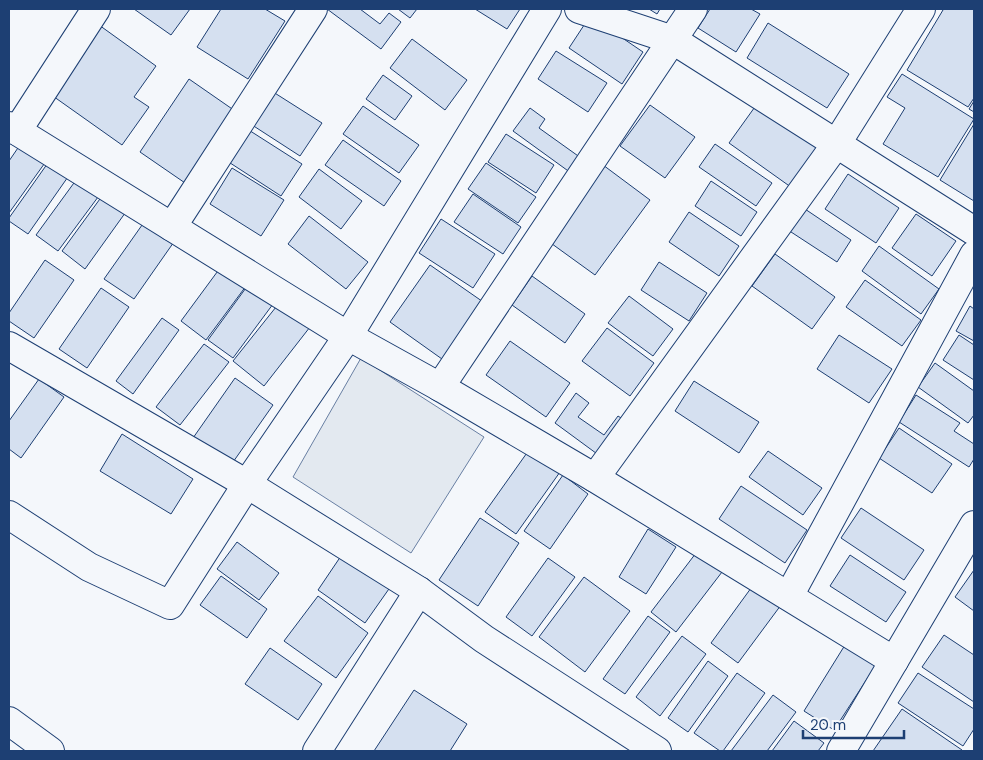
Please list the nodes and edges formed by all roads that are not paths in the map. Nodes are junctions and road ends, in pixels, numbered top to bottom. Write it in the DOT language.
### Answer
graph roads {
  1 [pos="96,9"];
  2 [pos="313,9"];
  3 [pos="547,9"];
  4 [pos="579,9"];
  5 [pos="693,9"];
  6 [pos="921,9"];
  7 [pos="673,40"];
  8 [pos="13,129"];
  9 [pos="836,143"];
  10 [pos="172,226"];
  11 [pos="974,231"];
  12 [pos="974,255"];
  13 [pos="348,336"];
  14 [pos="9,346"];
  15 [pos="440,387"];
  16 [pos="596,478"];
  17 [pos="246,484"];
  18 [pos="9,515"];
  19 [pos="974,525"];
  20 [pos="419,591"];
  21 [pos="789,596"];
  22 [pos="894,661"];
  23 [pos="10,723"];
  24 [pos="50,751"];
  25 [pos="318,751"];
  26 [pos="657,751"];
  27 [pos="842,751"];
  1 -- 8 [label="street"];
  2 -- 10 [label="street"];
  3 -- 13 [label="street"];
  4 -- 7 [label="street"];
  5 -- 7 [label="street"];
  6 -- 9 [label="street"];
  7 -- 9 [label="street"];
  7 -- 15 [label="street"];
  8 -- 10 [label="street"];
  9 -- 11 [label="street"];
  9 -- 16 [label="street"];
  10 -- 13 [label="street"];
  12 -- 21 [label="street"];
  13 -- 15 [label="street"];
  13 -- 17 [label="street"];
  14 -- 17 [label="street"];
  15 -- 16 [label="street"];
  16 -- 21 [label="street"];
  17 -- 18 [label="street"];
  17 -- 20 [label="street"];
  19 -- 22 [label="street"];
  20 -- 25 [label="street"];
  20 -- 26 [label="street"];
  21 -- 22 [label="street"];
  22 -- 27 [label="street"];
  23 -- 24 [label="street"];
}
